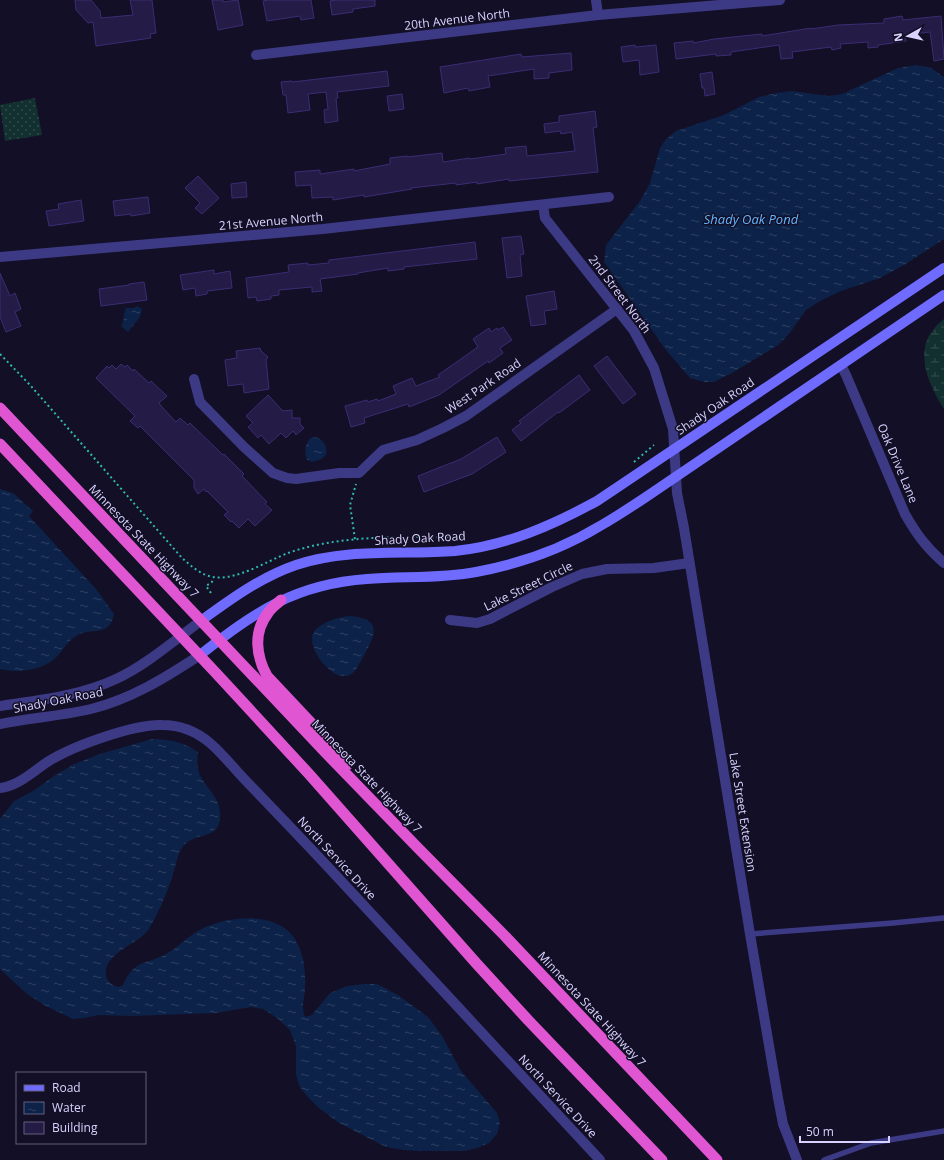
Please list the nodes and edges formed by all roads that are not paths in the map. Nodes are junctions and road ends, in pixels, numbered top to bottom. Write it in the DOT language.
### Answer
graph roads {
  1 [pos="596,0"];
  2 [pos="780,0"];
  3 [pos="598,15"];
  4 [pos="256,55"];
  5 [pos="609,197"];
  6 [pos="543,205"];
  7 [pos="0,257"];
  8 [pos="944,268"];
  9 [pos="944,295"];
  10 [pos="617,309"];
  11 [pos="841,365"];
  12 [pos="194,379"];
  13 [pos="0,408"];
  14 [pos="0,444"];
  15 [pos="674,449"];
  16 [pos="675,477"];
  17 [pos="689,563"];
  18 [pos="944,563"];
  19 [pos="281,600"];
  20 [pos="202,620"];
  21 [pos="450,620"];
  22 [pos="181,636"];
  23 [pos="220,640"];
  24 [pos="200,655"];
  25 [pos="0,706"];
  26 [pos="0,724"];
  27 [pos="0,788"];
  28 [pos="418,848"];
  29 [pos="944,918"];
  30 [pos="750,934"];
  31 [pos="944,1131"];
  32 [pos="600,1160"];
  33 [pos="662,1160"];
  34 [pos="717,1160"];
  35 [pos="797,1160"];
  36 [pos="824,1160"];
  1 -- 3 [label="street"];
  2 -- 3 [label="street, 20th Avenue North"];
  3 -- 4 [label="street, 20th Avenue North"];
  5 -- 6 [label="street, 21st Avenue North"];
  6 -- 7 [label="street, 21st Avenue North"];
  6 -- 10 [label="street, 2nd Street North"];
  8 -- 15 [label="main road, Shady Oak Road"];
  9 -- 11 [label="main road, Shady Oak Road"];
  10 -- 12 [label="street, West Park Road"];
  10 -- 15 [label="street, 2nd Street North"];
  11 -- 16 [label="main road, Shady Oak Road"];
  11 -- 18 [label="street, Oak Drive Lane"];
  13 -- 20 [label="highway, Minnesota State Highway 7"];
  14 -- 22 [label="highway"];
  15 -- 16 [label="street, 2nd Street North"];
  15 -- 20 [label="main road, Shady Oak Road"];
  16 -- 17 [label="street, Lake Street Extension"];
  16 -- 19 [label="main road, Shady Oak Road"];
  17 -- 21 [label="street, Lake Street Circle"];
  17 -- 30 [label="street, Lake Street Extension"];
  19 -- 23 [label="main road, Shady Oak Road"];
  19 -- 28 [label="highway"];
  20 -- 22 [label="street, Shady Oak Road"];
  20 -- 23 [label="highway, Minnesota State Highway 7"];
  22 -- 24 [label="highway"];
  22 -- 25 [label="street, Shady Oak Road"];
  23 -- 24 [label="main road, Shady Oak Road"];
  23 -- 28 [label="highway, Minnesota State Highway 7"];
  24 -- 26 [label="street, Shady Oak Road"];
  24 -- 33 [label="highway"];
  27 -- 32 [label="street, North Service Drive"];
  28 -- 34 [label="highway, Minnesota State Highway 7"];
  29 -- 30 [label="lane"];
  30 -- 35 [label="street, Lake Street Extension"];
  31 -- 36 [label="lane"];
}
